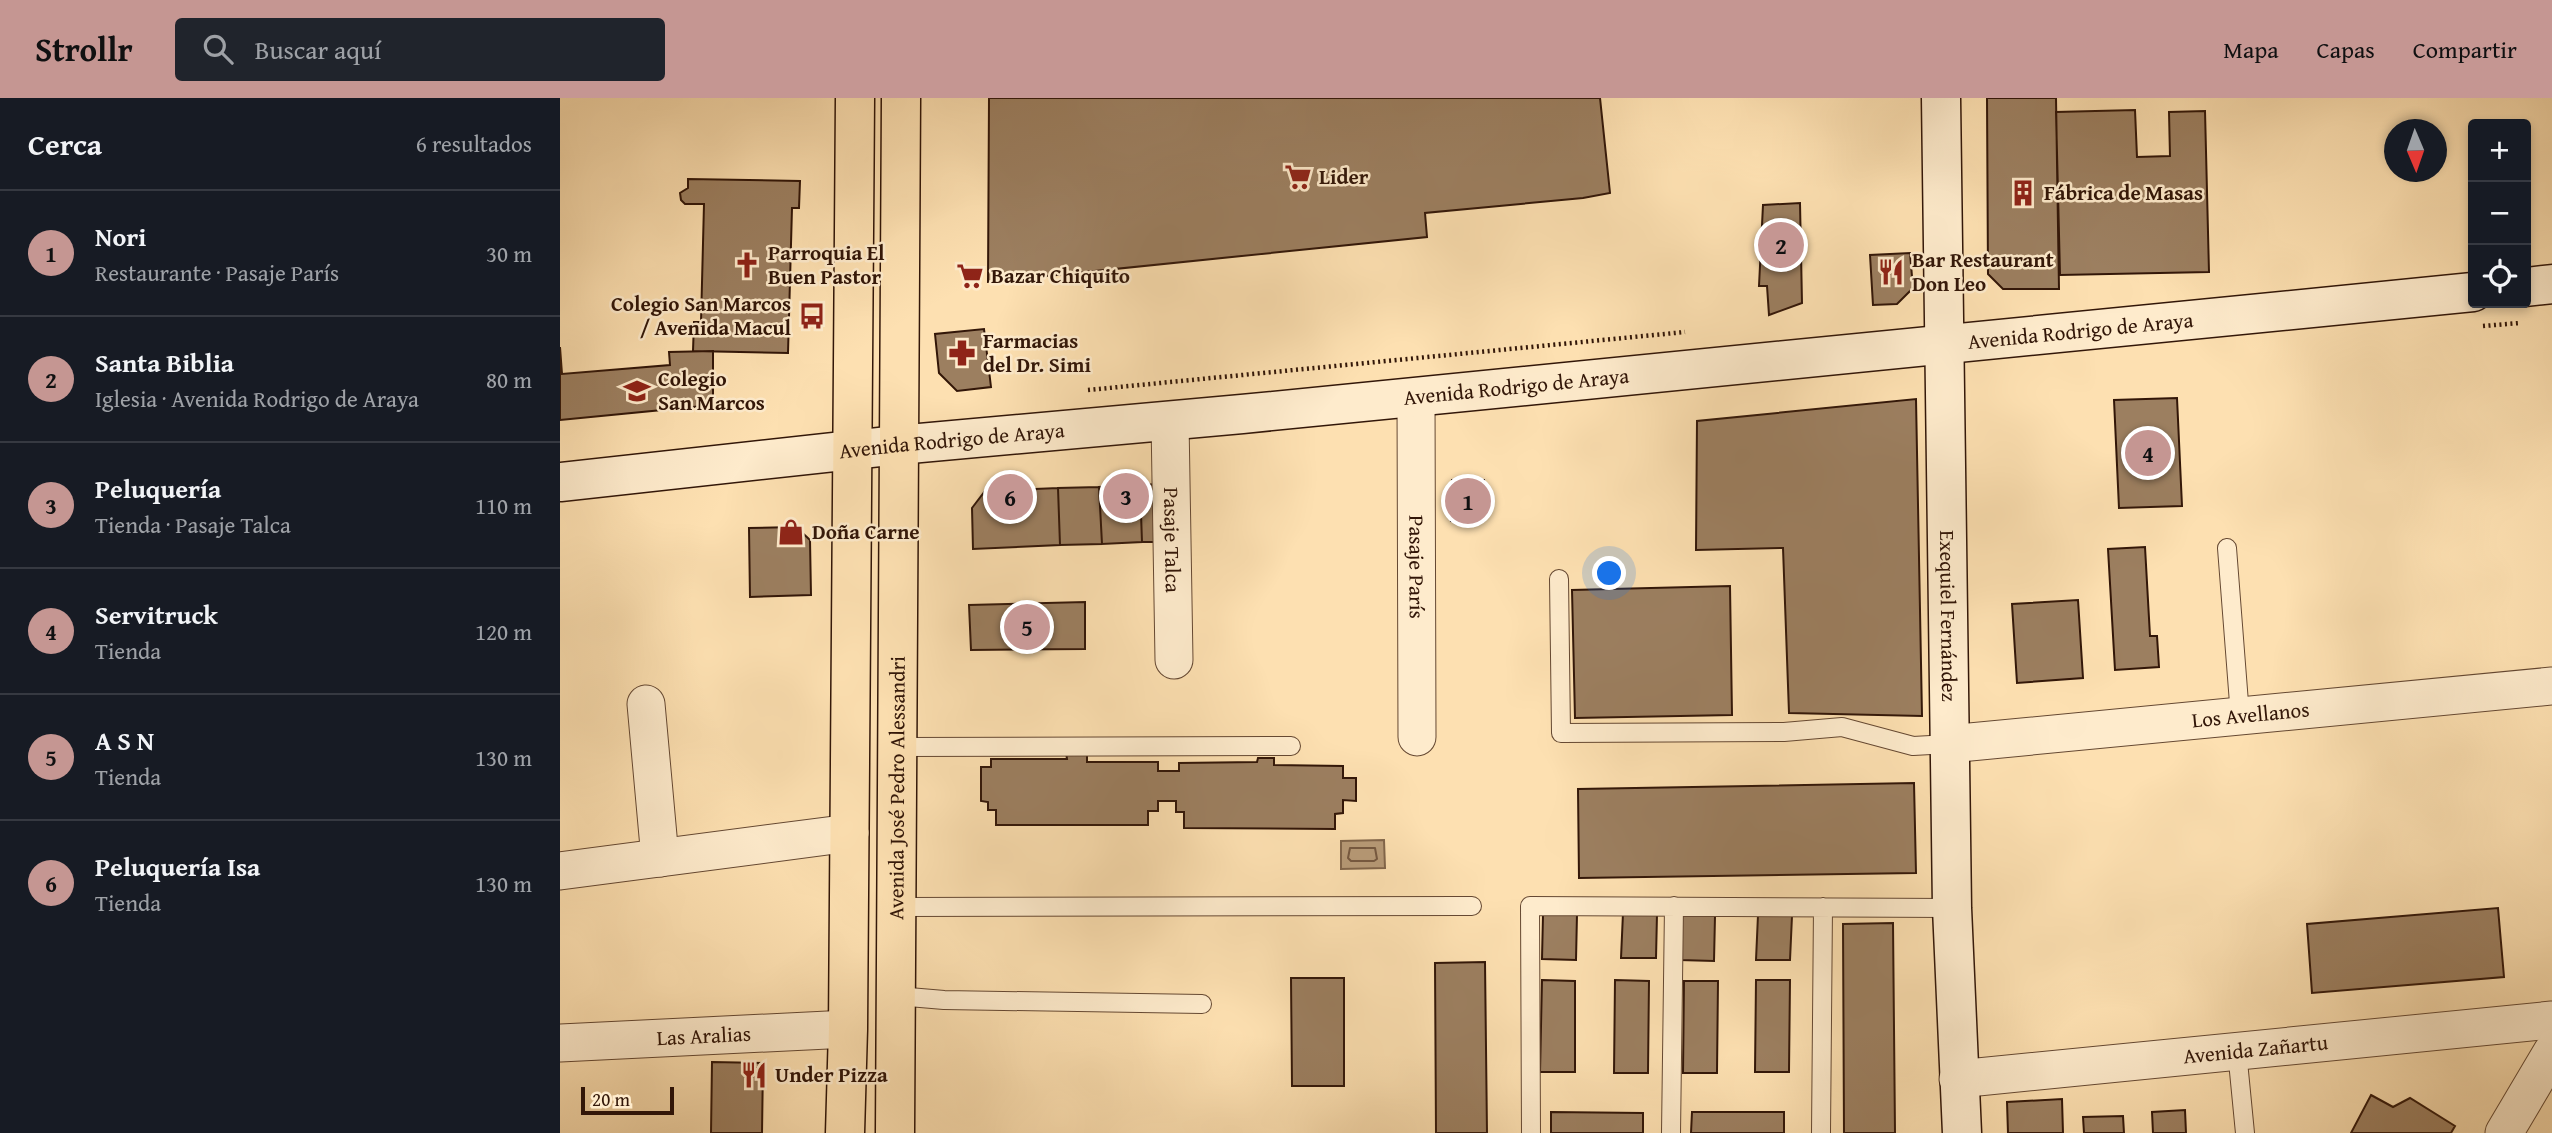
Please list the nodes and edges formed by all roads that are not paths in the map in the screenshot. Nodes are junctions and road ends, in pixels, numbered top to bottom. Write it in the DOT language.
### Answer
graph roads {
  1 [pos="855,98"];
  2 [pos="901,98"];
  3 [pos="1941,98"];
  4 [pos="2552,284"];
  5 [pos="2531,286"];
  6 [pos="2468,292"];
  7 [pos="1943,345"];
  8 [pos="1416,397"];
  9 [pos="1170,421"];
  10 [pos="898,445"];
  11 [pos="851,452"];
  12 [pos="560,482"];
  13 [pos="2227,548"];
  14 [pos="1559,579"];
  15 [pos="1174,660"];
  16 [pos="2552,686"];
  17 [pos="646,704"];
  18 [pos="2240,716"];
  19 [pos="1417,737"];
  20 [pos="1949,744"];
  21 [pos="1291,746"];
  22 [pos="899,747"];
  23 [pos="850,833"];
  24 [pos="660,858"];
  25 [pos="560,871"];
  26 [pos="1472,906"];
  27 [pos="1674,906"];
  28 [pos="898,907"];
  29 [pos="1823,907"];
  30 [pos="1952,908"];
  31 [pos="897,996"];
  32 [pos="1202,1004"];
  33 [pos="2552,1020"];
  34 [pos="848,1029"];
  35 [pos="560,1043"];
  36 [pos="2237,1051"];
  37 [pos="2552,1052"];
  38 [pos="1958,1079"];
  39 [pos="845,1133"];
  40 [pos="895,1133"];
  41 [pos="1531,1133"];
  42 [pos="1671,1133"];
  43 [pos="1821,1133"];
  44 [pos="1962,1133"];
  45 [pos="2245,1133"];
  46 [pos="2504,1133"];
  1 -- 11 [label="main road"];
  2 -- 10 [label="main road, Avenida José Pedro Alessandri"];
  3 -- 7 [label="main road, Exequiel Fernández"];
  4 -- 5 [label="main road"];
  6 -- 7 [label="main road, Avenida Rodrigo de Araya"];
  7 -- 8 [label="main road, Avenida Rodrigo de Araya"];
  7 -- 20 [label="main road, Exequiel Fernández"];
  8 -- 9 [label="main road, Avenida Rodrigo de Araya"];
  8 -- 19 [label="street, Pasaje París"];
  9 -- 10 [label="main road, Avenida Rodrigo de Araya"];
  9 -- 15 [label="street, Pasaje Talca"];
  10 -- 11 [label="main road, Avenida Rodrigo de Araya"];
  10 -- 22 [label="main road, Avenida José Pedro Alessandri"];
  11 -- 12 [label="main road, Avenida Rodrigo de Araya"];
  11 -- 23 [label="main road"];
  13 -- 18 [label="lane"];
  14 -- 20 [label="lane"];
  16 -- 18 [label="street, Los Avellanos"];
  17 -- 24 [label="street"];
  18 -- 20 [label="street, Los Avellanos"];
  20 -- 30 [label="main road, Exequiel Fernández"];
  21 -- 22 [label="lane"];
  22 -- 28 [label="main road, Avenida José Pedro Alessandri"];
  23 -- 24 [label="street"];
  23 -- 34 [label="main road"];
  24 -- 25 [label="street"];
  26 -- 28 [label="lane"];
  27 -- 29 [label="lane"];
  27 -- 41 [label="lane"];
  27 -- 42 [label="lane"];
  28 -- 31 [label="main road, Avenida José Pedro Alessandri"];
  29 -- 30 [label="lane"];
  29 -- 43 [label="lane"];
  30 -- 38 [label="main road, Exequiel Fernández"];
  31 -- 32 [label="lane"];
  31 -- 40 [label="main road, Avenida José Pedro Alessandri"];
  33 -- 36 [label="street, Avenida Zañartu"];
  34 -- 35 [label="street, Las Aralias"];
  34 -- 39 [label="main road"];
  36 -- 38 [label="street, Avenida Zañartu"];
  36 -- 45 [label="lane"];
  37 -- 46 [label="street"];
  38 -- 44 [label="main road, Exequiel Fernández"];
}
